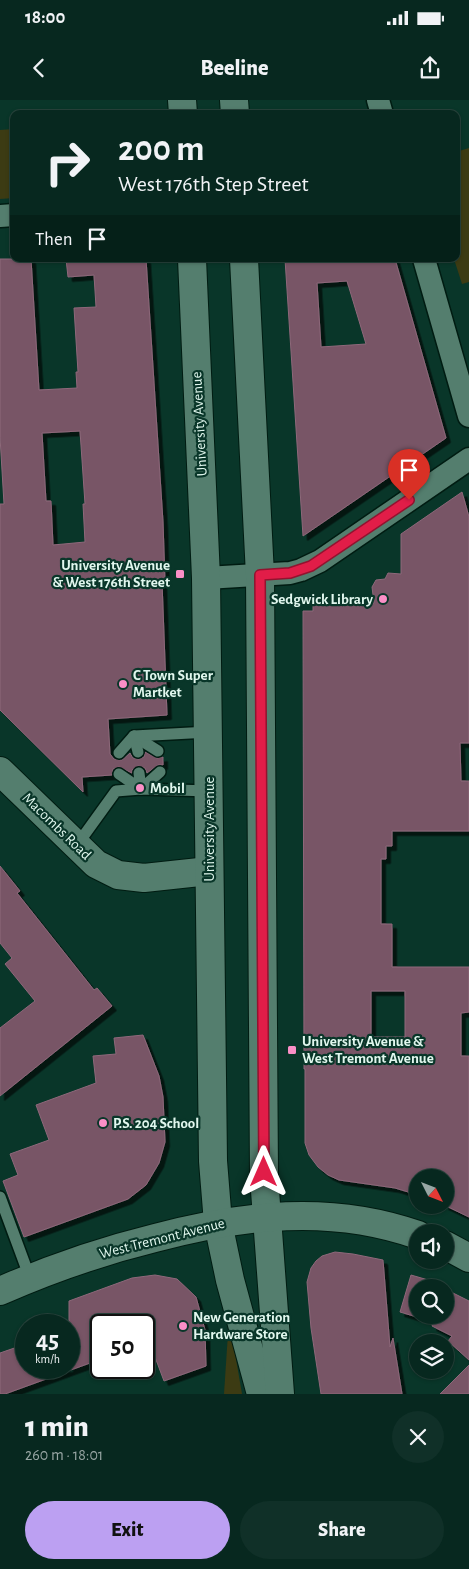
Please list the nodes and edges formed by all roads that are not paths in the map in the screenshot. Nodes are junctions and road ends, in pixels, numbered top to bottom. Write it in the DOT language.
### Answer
graph roads {
  1 [pos="192,262"];
  2 [pos="244,262"];
  3 [pos="425,262"];
  4 [pos="469,416"];
  5 [pos="469,459"];
  6 [pos="260,575"];
  7 [pos="206,578"];
  8 [pos="209,732"];
  9 [pos="134,736"];
  10 [pos="158,751"];
  11 [pos="138,752"];
  12 [pos="119,753"];
  13 [pos="1,772"];
  14 [pos="160,772"];
  15 [pos="139,773"];
  16 [pos="119,774"];
  17 [pos="141,789"];
  18 [pos="210,791"];
  19 [pos="76,845"];
  20 [pos="209,871"];
  21 [pos="0,1197"];
  22 [pos="267,1217"];
  23 [pos="218,1223"];
  24 [pos="409,1232"];
  25 [pos="454,1250"];
  26 [pos="469,1258"];
  27 [pos="30,1278"];
  28 [pos="0,1291"];
  29 [pos="261,1394"];
  30 [pos="280,1394"];
  1 -- 7 [label="main road, University Avenue"];
  2 -- 6 [label="main road"];
  3 -- 4 [label="street"];
  5 -- 6 [label="street"];
  6 -- 7 [label="street"];
  6 -- 22 [label="main road"];
  7 -- 8 [label="main road, University Avenue"];
  8 -- 9 [label="lane"];
  8 -- 18 [label="main road, University Avenue"];
  9 -- 10 [label="lane"];
  9 -- 11 [label="lane"];
  9 -- 12 [label="lane"];
  13 -- 19 [label="main road, Macombs Road"];
  14 -- 17 [label="lane"];
  15 -- 17 [label="lane"];
  16 -- 17 [label="lane"];
  17 -- 18 [label="lane"];
  17 -- 19 [label="lane"];
  18 -- 20 [label="main road, University Avenue"];
  19 -- 20 [label="main road, Macombs Road"];
  20 -- 23 [label="main road, University Avenue"];
  21 -- 27 [label="lane"];
  22 -- 23 [label="main road, West Tremont Avenue"];
  22 -- 24 [label="main road, West Tremont Avenue"];
  22 -- 30 [label="main road"];
  23 -- 27 [label="main road, West Tremont Avenue"];
  23 -- 29 [label="main road, University Avenue"];
  25 -- 26 [label="main road"];
  27 -- 28 [label="main road, West Tremont Avenue"];
}
